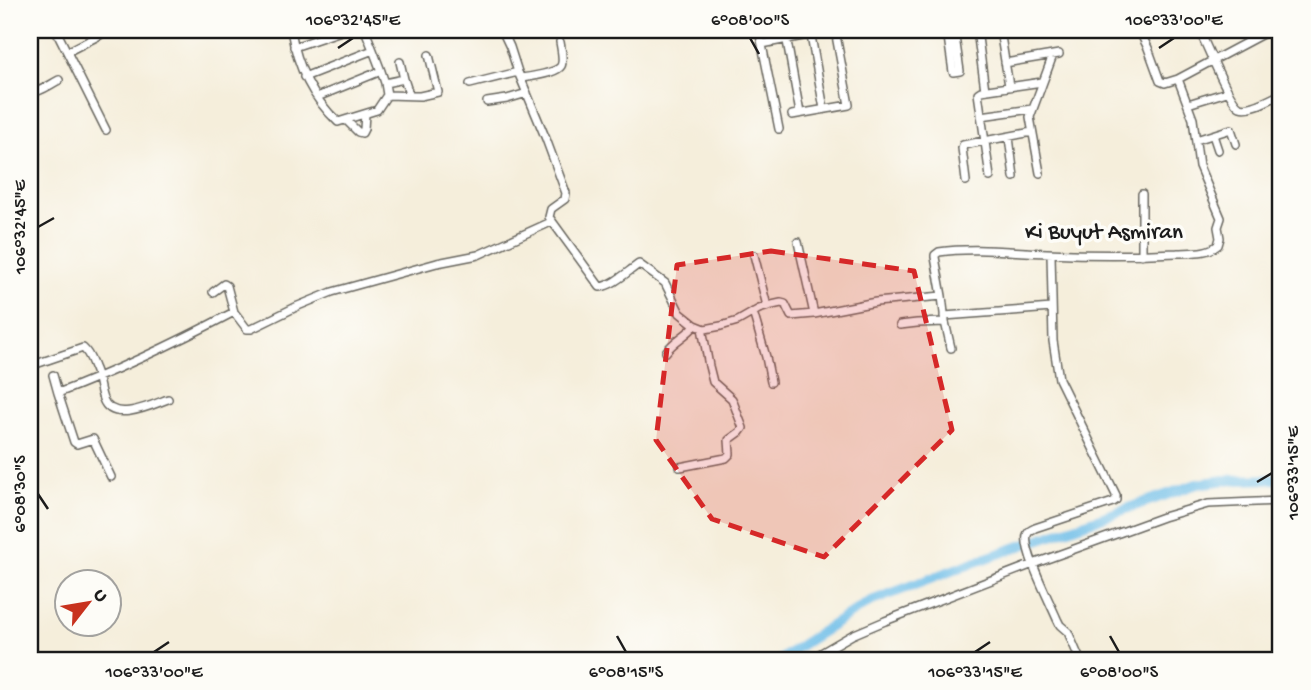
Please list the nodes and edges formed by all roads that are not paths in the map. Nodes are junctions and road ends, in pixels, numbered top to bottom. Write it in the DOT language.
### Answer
graph roads {
  1 [pos="56,30"];
  2 [pos="291,30"];
  3 [pos="340,30"];
  4 [pos="365,30"];
  5 [pos="502,30"];
  6 [pos="759,30"];
  7 [pos="785,30"];
  8 [pos="835,30"];
  9 [pos="916,30"];
  10 [pos="947,30"];
  11 [pos="954,30"];
  12 [pos="976,30"];
  13 [pos="1000,30"];
  14 [pos="1139,30"];
  15 [pos="1199,30"];
  16 [pos="1270,30"];
  17 [pos="811,32"];
  18 [pos="100,35"];
  19 [pos="786,39"];
  20 [pos="560,42"];
  21 [pos="762,44"];
  22 [pos="294,47"];
  23 [pos="373,50"];
  24 [pos="67,52"];
  25 [pos="429,55"];
  26 [pos="1214,60"];
  27 [pos="400,62"];
  28 [pos="1005,63"];
  29 [pos="381,71"];
  30 [pos="519,75"];
  31 [pos="304,77"];
  32 [pos="404,79"];
  33 [pos="1178,79"];
  34 [pos="59,80"];
  35 [pos="1042,82"];
  36 [pos="385,83"];
  37 [pos="470,84"];
  38 [pos="1009,86"];
  39 [pos="985,90"];
  40 [pos="1227,92"];
  41 [pos="30,93"];
  42 [pos="527,93"];
  43 [pos="409,94"];
  44 [pos="1281,94"];
  45 [pos="387,95"];
  46 [pos="317,97"];
  47 [pos="487,102"];
  48 [pos="1188,104"];
  49 [pos="824,109"];
  50 [pos="1032,109"];
  51 [pos="365,114"];
  52 [pos="981,116"];
  53 [pos="346,120"];
  54 [pos="106,130"];
  55 [pos="779,130"];
  56 [pos="1032,132"];
  57 [pos="1213,135"];
  58 [pos="1009,136"];
  59 [pos="1196,140"];
  60 [pos="984,141"];
  61 [pos="1236,144"];
  62 [pos="1218,150"];
  63 [pos="1040,173"];
  64 [pos="990,177"];
  65 [pos="1014,177"];
  66 [pos="966,181"];
  67 [pos="1142,194"];
  68 [pos="551,222"];
  69 [pos="798,242"];
  70 [pos="1051,254"];
  71 [pos="754,255"];
  72 [pos="1142,255"];
  73 [pos="213,292"];
  74 [pos="942,296"];
  75 [pos="767,306"];
  76 [pos="1052,308"];
  77 [pos="234,312"];
  78 [pos="753,312"];
  79 [pos="814,314"];
  80 [pos="945,319"];
  81 [pos="900,326"];
  82 [pos="699,327"];
  83 [pos="951,348"];
  84 [pos="666,352"];
  85 [pos="30,366"];
  86 [pos="53,376"];
  87 [pos="99,378"];
  88 [pos="771,382"];
  89 [pos="58,393"];
  90 [pos="168,399"];
  91 [pos="680,467"];
  92 [pos="111,477"];
  93 [pos="1281,501"];
  94 [pos="1032,561"];
  95 [pos="808,660"];
  96 [pos="1080,660"];
  1 -- 24 [label="street"];
  2 -- 22 [label="street"];
  3 -- 22 [label="street"];
  4 -- 23 [label="street"];
  5 -- 30 [label="street"];
  6 -- 21 [label="street"];
  7 -- 19 [label="street"];
  8 -- 17 [label="street"];
  8 -- 49 [label="street"];
  9 -- 10 [label="street"];
  10 -- 11 [label="street"];
  12 -- 39 [label="street"];
  13 -- 28 [label="street"];
  14 -- 33 [label="street"];
  15 -- 26 [label="street"];
  16 -- 26 [label="street"];
  17 -- 19 [label="street"];
  17 -- 49 [label="street"];
  18 -- 24 [label="street"];
  19 -- 21 [label="street"];
  19 -- 49 [label="street"];
  20 -- 30 [label="street"];
  21 -- 55 [label="street"];
  22 -- 31 [label="street"];
  23 -- 29 [label="street"];
  23 -- 31 [label="street"];
  24 -- 54 [label="street"];
  25 -- 43 [label="street"];
  26 -- 33 [label="street"];
  26 -- 40 [label="street"];
  27 -- 32 [label="street"];
  28 -- 35 [label="street"];
  28 -- 38 [label="street"];
  29 -- 36 [label="street"];
  29 -- 46 [label="street"];
  30 -- 37 [label="street"];
  30 -- 42 [label="street"];
  31 -- 46 [label="street"];
  32 -- 36 [label="street"];
  32 -- 43 [label="street"];
  33 -- 48 [label="street, Ki Buyut Asmiran"];
  34 -- 41 [label="street"];
  35 -- 38 [label="street"];
  35 -- 50 [label="street"];
  36 -- 45 [label="street"];
  38 -- 39 [label="street"];
  39 -- 52 [label="street"];
  40 -- 44 [label="street"];
  40 -- 48 [label="street"];
  42 -- 47 [label="street"];
  42 -- 68 [label="street"];
  43 -- 45 [label="street"];
  45 -- 51 [label="street"];
  46 -- 53 [label="street"];
  48 -- 59 [label="street, Ki Buyut Asmiran"];
  50 -- 52 [label="street"];
  50 -- 56 [label="street"];
  51 -- 53 [label="street"];
  51 -- 53 [label="street"];
  52 -- 60 [label="street"];
  56 -- 58 [label="street"];
  56 -- 63 [label="street"];
  57 -- 59 [label="street"];
  57 -- 61 [label="street"];
  57 -- 62 [label="street"];
  58 -- 60 [label="street"];
  58 -- 65 [label="street"];
  59 -- 72 [label="street, Ki Buyut Asmiran"];
  60 -- 64 [label="street"];
  60 -- 66 [label="street"];
  67 -- 72 [label="street"];
  68 -- 77 [label="street"];
  68 -- 82 [label="street"];
  69 -- 79 [label="street"];
  70 -- 72 [label="street, Ki Buyut Asmiran"];
  70 -- 74 [label="street, Ki Buyut Asmiran"];
  70 -- 76 [label="street"];
  71 -- 75 [label="street"];
  73 -- 77 [label="street"];
  74 -- 79 [label="street"];
  74 -- 80 [label="street, Ki Buyut Asmiran"];
  75 -- 78 [label="street"];
  75 -- 79 [label="street"];
  76 -- 80 [label="street"];
  76 -- 94 [label="street"];
  77 -- 87 [label="street"];
  78 -- 82 [label="street"];
  78 -- 88 [label="street"];
  80 -- 81 [label="street"];
  80 -- 83 [label="street, Ki Buyut Asmiran"];
  82 -- 84 [label="street"];
  82 -- 91 [label="street"];
  85 -- 87 [label="street"];
  86 -- 89 [label="street"];
  87 -- 89 [label="street"];
  87 -- 90 [label="street"];
  89 -- 92 [label="street"];
  93 -- 94 [label="street"];
  94 -- 95 [label="street"];
  94 -- 96 [label="street"];
}
